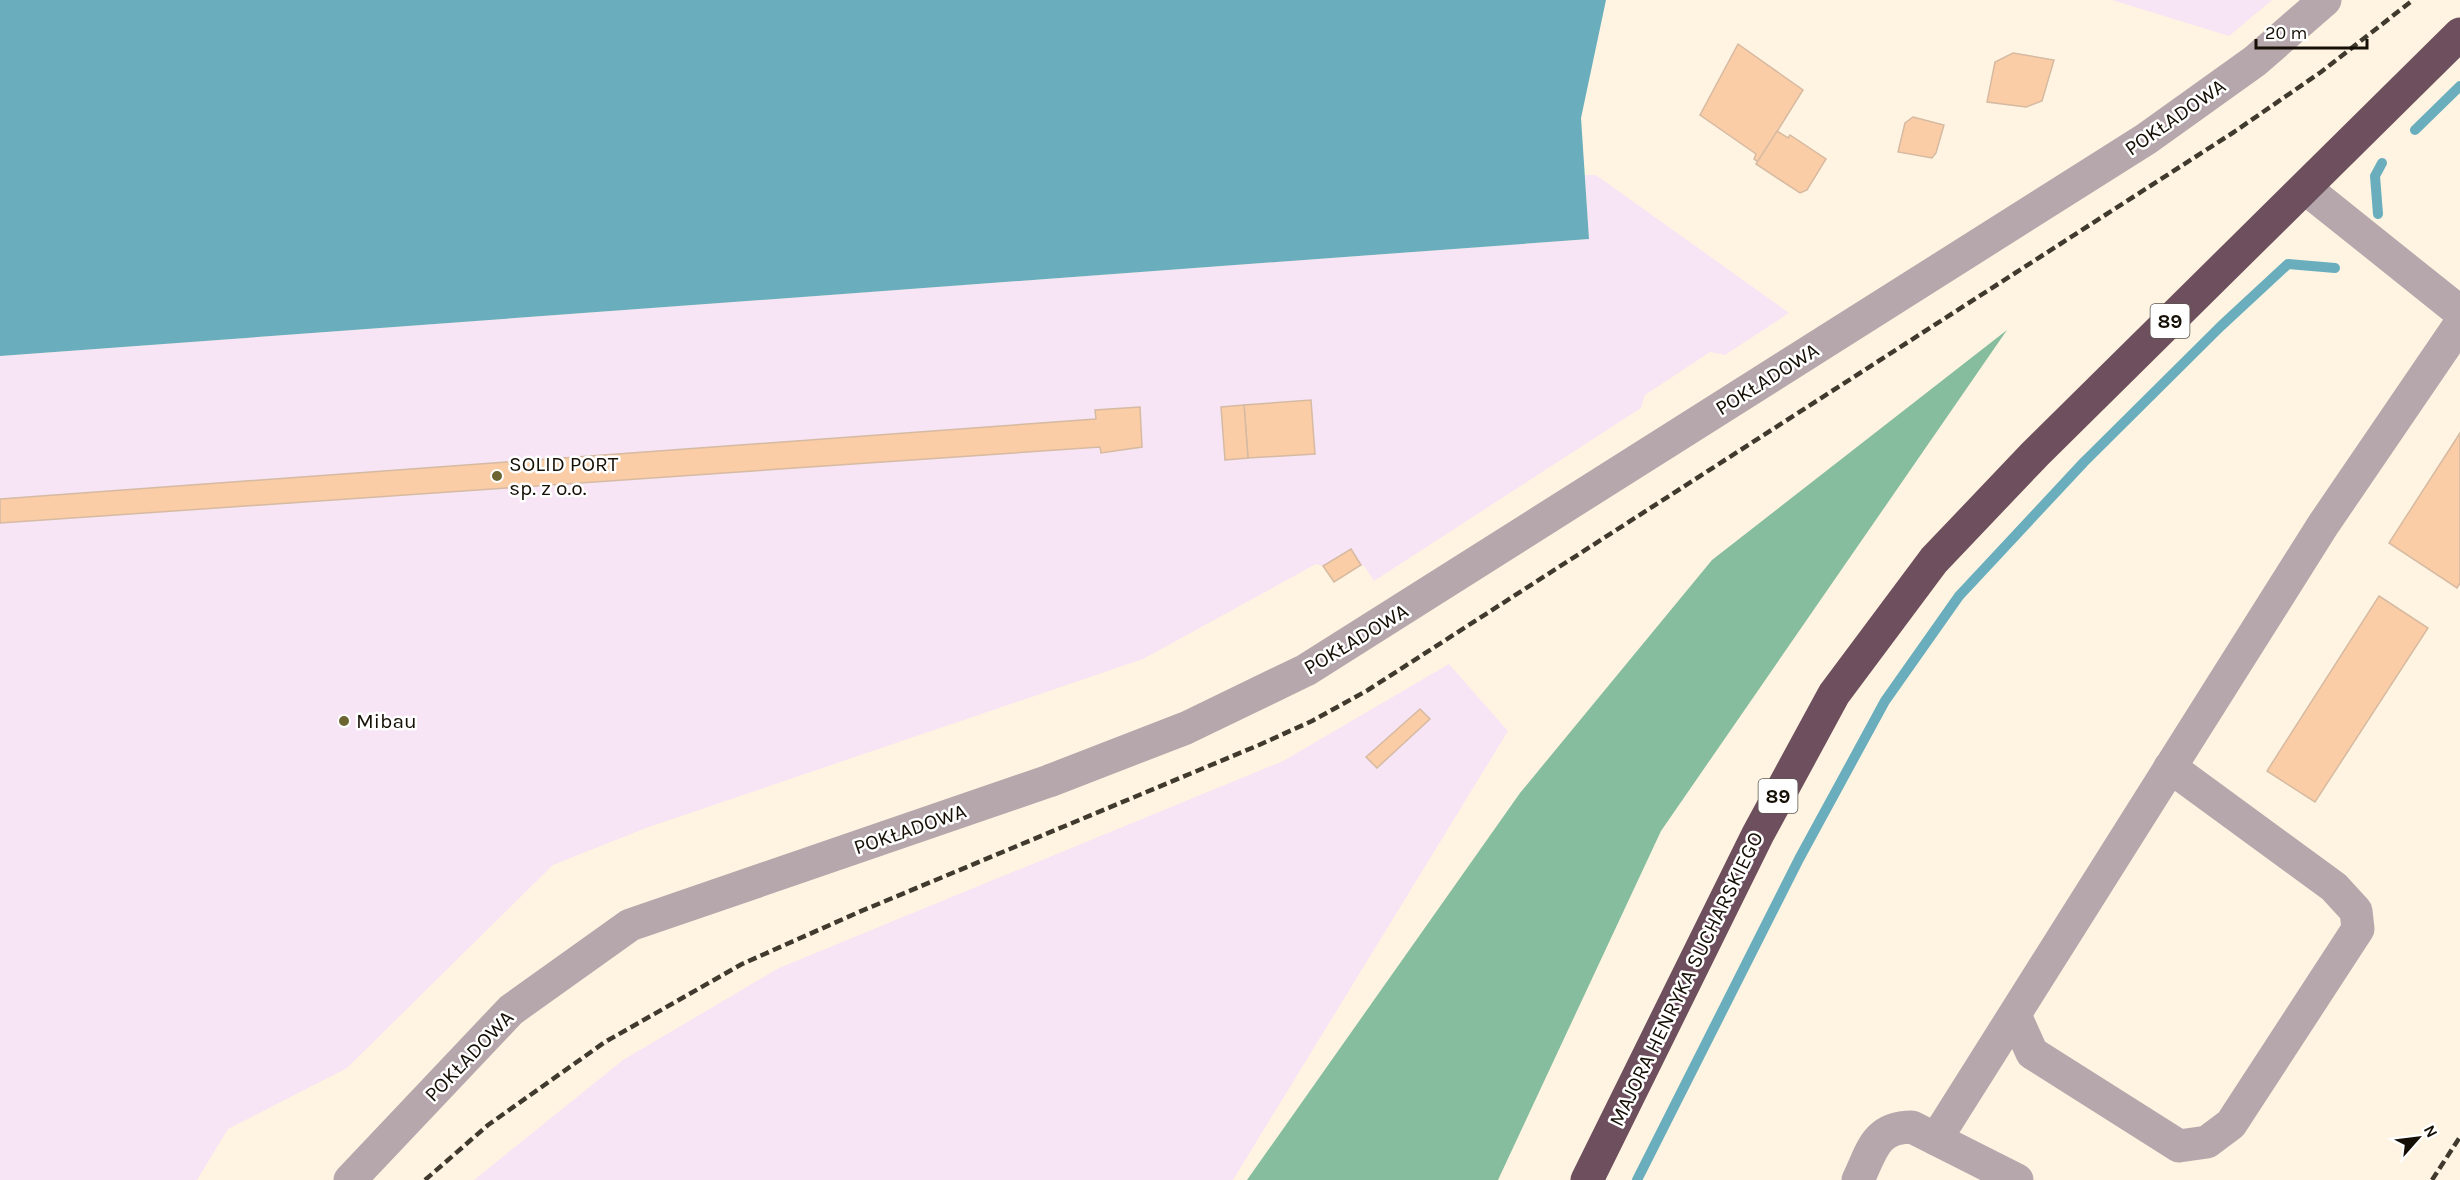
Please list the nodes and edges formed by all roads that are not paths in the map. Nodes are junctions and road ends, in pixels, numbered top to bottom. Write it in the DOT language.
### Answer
graph roads {
  1 [pos="2325,0"];
  2 [pos="2460,34"];
  3 [pos="2305,188"];
  4 [pos="2460,312"];
  5 [pos="2460,324"];
  6 [pos="2170,767"];
  7 [pos="2015,1015"];
  8 [pos="1936,1140"];
  9 [pos="350,1180"];
  10 [pos="1587,1180"];
  11 [pos="1858,1180"];
  12 [pos="2016,1180"];
  1 -- 9 [label="street, POKŁADOWA"];
  2 -- 3 [label="highway, MAJORA HENRYKA SUCHARSKIEGO / 89"];
  3 -- 4 [label="street"];
  3 -- 10 [label="highway, MAJORA HENRYKA SUCHARSKIEGO / 89"];
  5 -- 6 [label="street"];
  6 -- 7 [label="street"];
  6 -- 7 [label="street"];
  7 -- 8 [label="street"];
  8 -- 11 [label="street"];
  8 -- 12 [label="street"];
}
